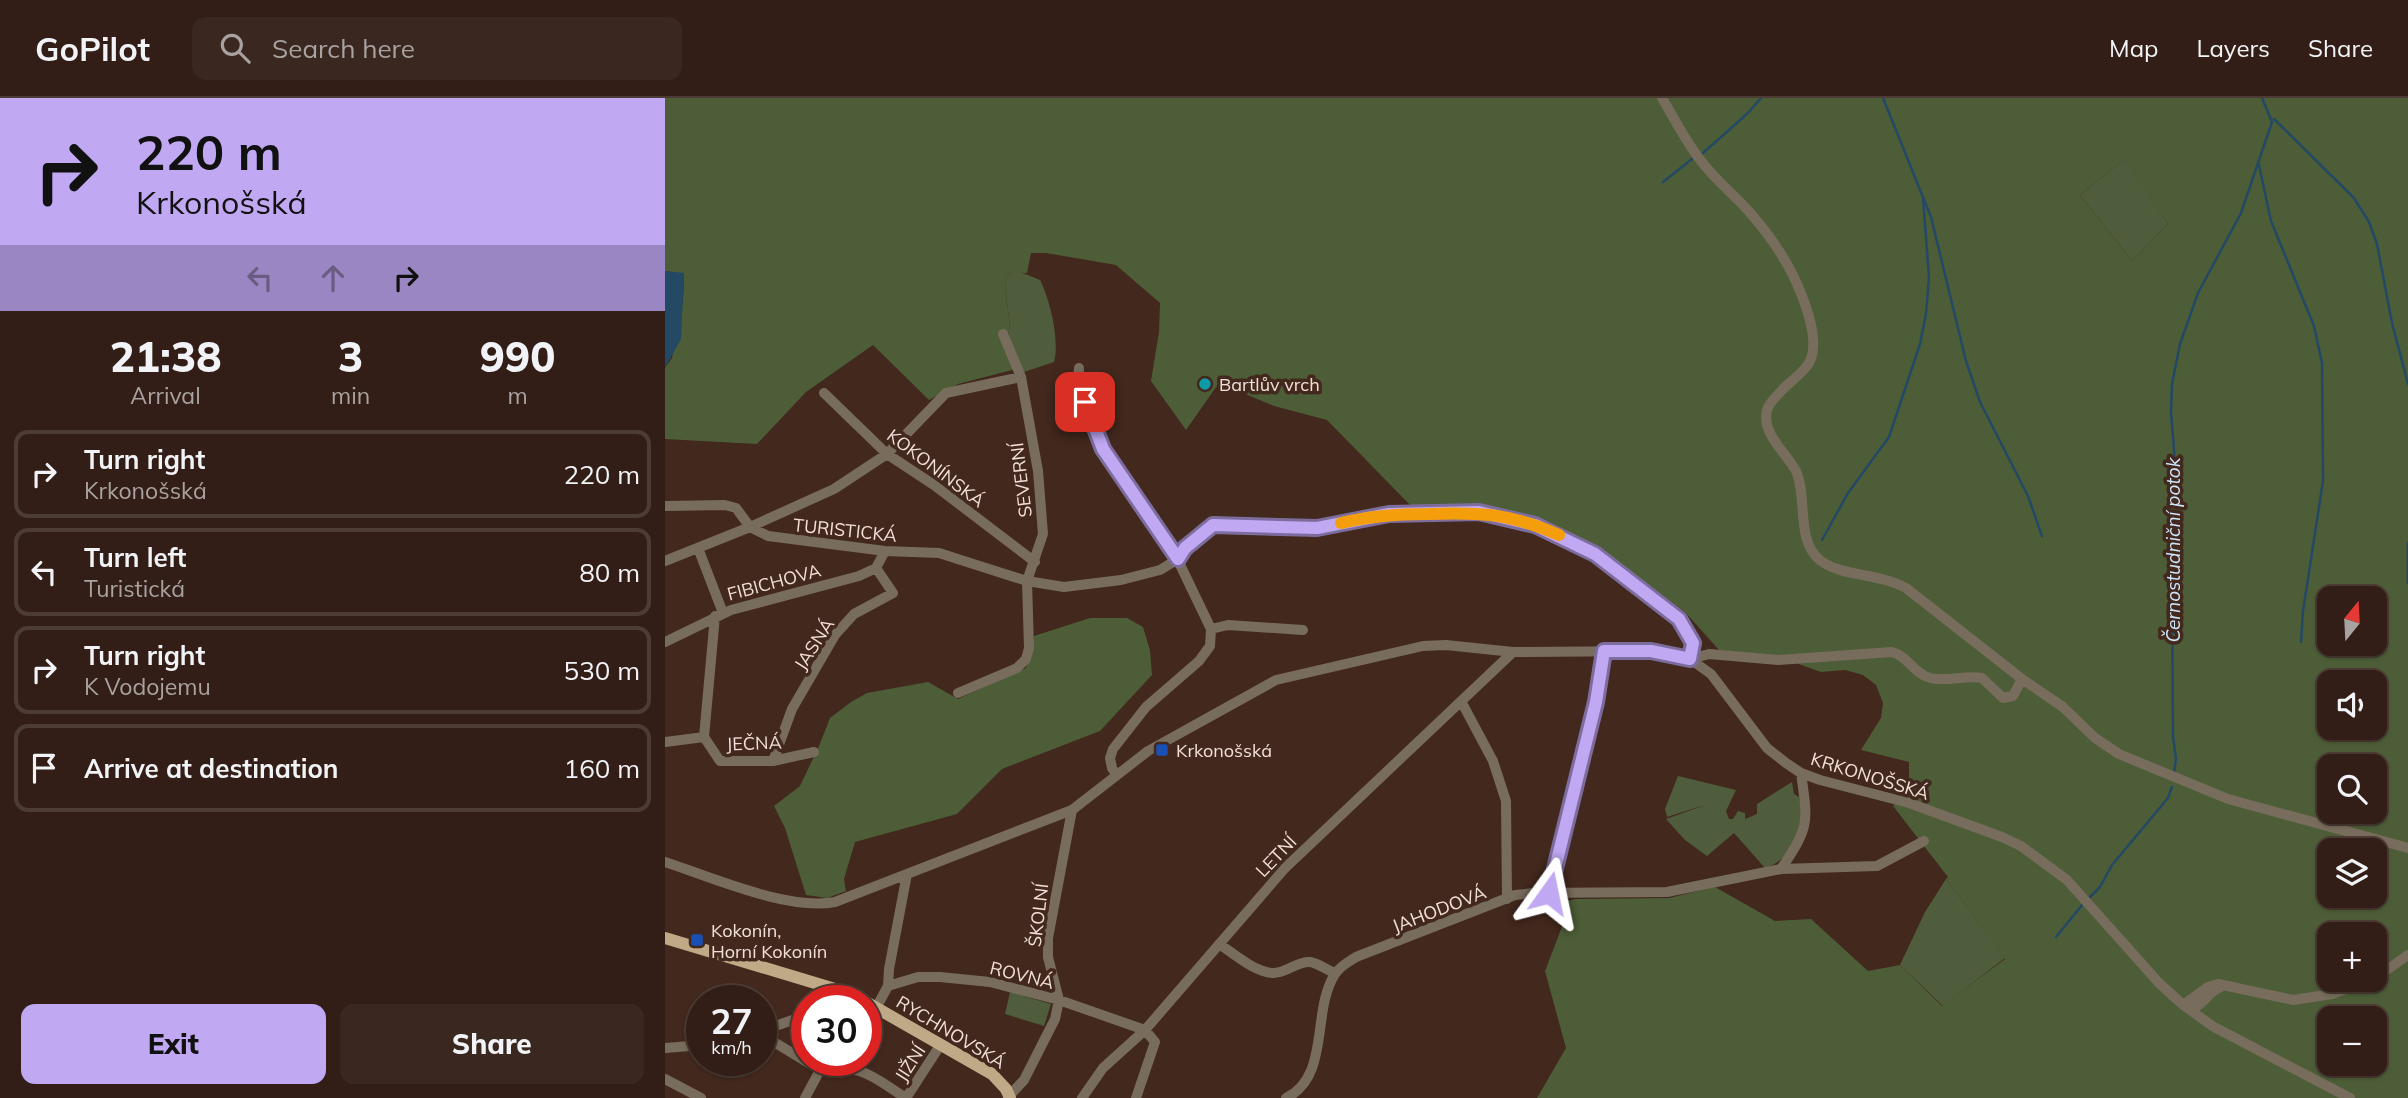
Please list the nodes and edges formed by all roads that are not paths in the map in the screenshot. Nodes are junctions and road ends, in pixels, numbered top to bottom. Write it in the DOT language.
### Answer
graph roads {
  1 [pos="1663,98"];
  2 [pos="1003,334"];
  3 [pos="1079,368"];
  4 [pos="1021,377"];
  5 [pos="824,393"];
  6 [pos="887,454"];
  7 [pos="665,506"];
  8 [pos="750,527"];
  9 [pos="698,548"];
  10 [pos="885,551"];
  11 [pos="1178,559"];
  12 [pos="665,561"];
  13 [pos="1035,562"];
  14 [pos="876,568"];
  15 [pos="1027,581"];
  16 [pos="719,614"];
  17 [pos="1211,629"];
  18 [pos="1303,630"];
  19 [pos="665,642"];
  20 [pos="1604,651"];
  21 [pos="1513,652"];
  22 [pos="1690,659"];
  23 [pos="2022,679"];
  24 [pos="958,693"];
  25 [pos="1461,701"];
  26 [pos="704,737"];
  27 [pos="665,741"];
  28 [pos="814,752"];
  29 [pos="773,761"];
  30 [pos="1801,772"];
  31 [pos="1116,774"];
  32 [pos="1072,810"];
  33 [pos="1924,841"];
  34 [pos="2408,848"];
  35 [pos="665,862"];
  36 [pos="1781,869"];
  37 [pos="907,874"];
  38 [pos="1549,893"];
  39 [pos="1507,899"];
  40 [pos="665,938"];
  41 [pos="1219,944"];
  42 [pos="2408,955"];
  43 [pos="2387,969"];
  44 [pos="1335,973"];
  45 [pos="810,985"];
  46 [pos="2226,985"];
  47 [pos="888,986"];
  48 [pos="882,990"];
  49 [pos="2337,992"];
  50 [pos="1059,1000"];
  51 [pos="2205,1000"];
  52 [pos="2187,1007"];
  53 [pos="882,1012"];
  54 [pos="2214,1027"];
  55 [pos="1145,1030"];
  56 [pos="941,1044"];
  57 [pos="686,1046"];
  58 [pos="665,1048"];
  59 [pos="817,1076"];
  60 [pos="871,1076"];
  61 [pos="665,1079"];
  62 [pos="683,1094"];
  63 [pos="1010,1097"];
  64 [pos="701,1098"];
  65 [pos="805,1098"];
  66 [pos="906,1098"];
  67 [pos="1081,1098"];
  68 [pos="1136,1098"];
  69 [pos="1286,1098"];
  70 [pos="2350,1098"];
  1 -- 23 [label="street"];
  2 -- 4 [label="street, SEVERNÍ"];
  3 -- 11 [label="street"];
  4 -- 6 [label="street"];
  4 -- 13 [label="street, SEVERNÍ"];
  5 -- 6 [label="street, KOKONÍNSKÁ"];
  6 -- 8 [label="street"];
  6 -- 13 [label="street, KOKONÍNSKÁ"];
  7 -- 8 [label="street"];
  8 -- 9 [label="street"];
  8 -- 10 [label="street, TURISTICKÁ"];
  9 -- 12 [label="street"];
  9 -- 16 [label="street"];
  10 -- 14 [label="street"];
  10 -- 15 [label="street, TURISTICKÁ"];
  11 -- 15 [label="street, TURISTICKÁ"];
  11 -- 17 [label="street"];
  11 -- 22 [label="street, TURISTICKÁ"];
  13 -- 15 [label="street, SEVERNÍ"];
  14 -- 16 [label="street, FIBICHOVA"];
  14 -- 29 [label="street, JASNÁ"];
  15 -- 24 [label="street"];
  16 -- 19 [label="street, FIBICHOVA"];
  16 -- 26 [label="street"];
  17 -- 18 [label="street"];
  17 -- 31 [label="street"];
  20 -- 21 [label="street, KRKONOŠSKÁ"];
  20 -- 22 [label="street, KRKONOŠSKÁ"];
  20 -- 38 [label="street"];
  21 -- 25 [label="street, LETNÍ"];
  21 -- 31 [label="street, KRKONOŠSKÁ"];
  22 -- 23 [label="street"];
  22 -- 30 [label="street, KRKONOŠSKÁ"];
  23 -- 34 [label="street"];
  25 -- 39 [label="street"];
  25 -- 41 [label="street, LETNÍ"];
  26 -- 27 [label="street, JEČNÁ"];
  26 -- 29 [label="street, JEČNÁ"];
  28 -- 29 [label="street, JEČNÁ"];
  30 -- 36 [label="street"];
  30 -- 52 [label="street, KRKONOŠSKÁ"];
  31 -- 32 [label="street, KRKONOŠSKÁ"];
  32 -- 37 [label="street, KRKONOŠSKÁ"];
  32 -- 50 [label="street, ŠKOLNÍ"];
  33 -- 36 [label="street, JAHODOVÁ"];
  35 -- 37 [label="street, KRKONOŠSKÁ"];
  36 -- 38 [label="street, JAHODOVÁ"];
  37 -- 47 [label="street"];
  38 -- 39 [label="street, JAHODOVÁ"];
  39 -- 44 [label="street, JAHODOVÁ"];
  40 -- 45 [label="main road, RYCHNOVSKÁ"];
  41 -- 44 [label="street"];
  41 -- 55 [label="street, LETNÍ"];
  42 -- 43 [label="street"];
  44 -- 69 [label="street"];
  46 -- 49 [label="street"];
  46 -- 51 [label="street"];
  46 -- 52 [label="street"];
  47 -- 48 [label="street"];
  47 -- 50 [label="street, ROVNÁ"];
  50 -- 55 [label="street, ROVNÁ"];
  50 -- 63 [label="street"];
  51 -- 52 [label="street"];
  51 -- 54 [label="street"];
  52 -- 54 [label="street, KRKONOŠSKÁ"];
  53 -- 56 [label="main road, RYCHNOVSKÁ"];
  54 -- 70 [label="street, KRKONOŠSKÁ"];
  55 -- 67 [label="street, LETNÍ"];
  55 -- 68 [label="street"];
  56 -- 63 [label="main road, RYCHNOVSKÁ"];
  56 -- 66 [label="street, JIŽNÍ"];
  57 -- 58 [label="street"];
  59 -- 65 [label="street"];
  60 -- 66 [label="street"];
  61 -- 62 [label="street"];
  62 -- 64 [label="street"];
}
